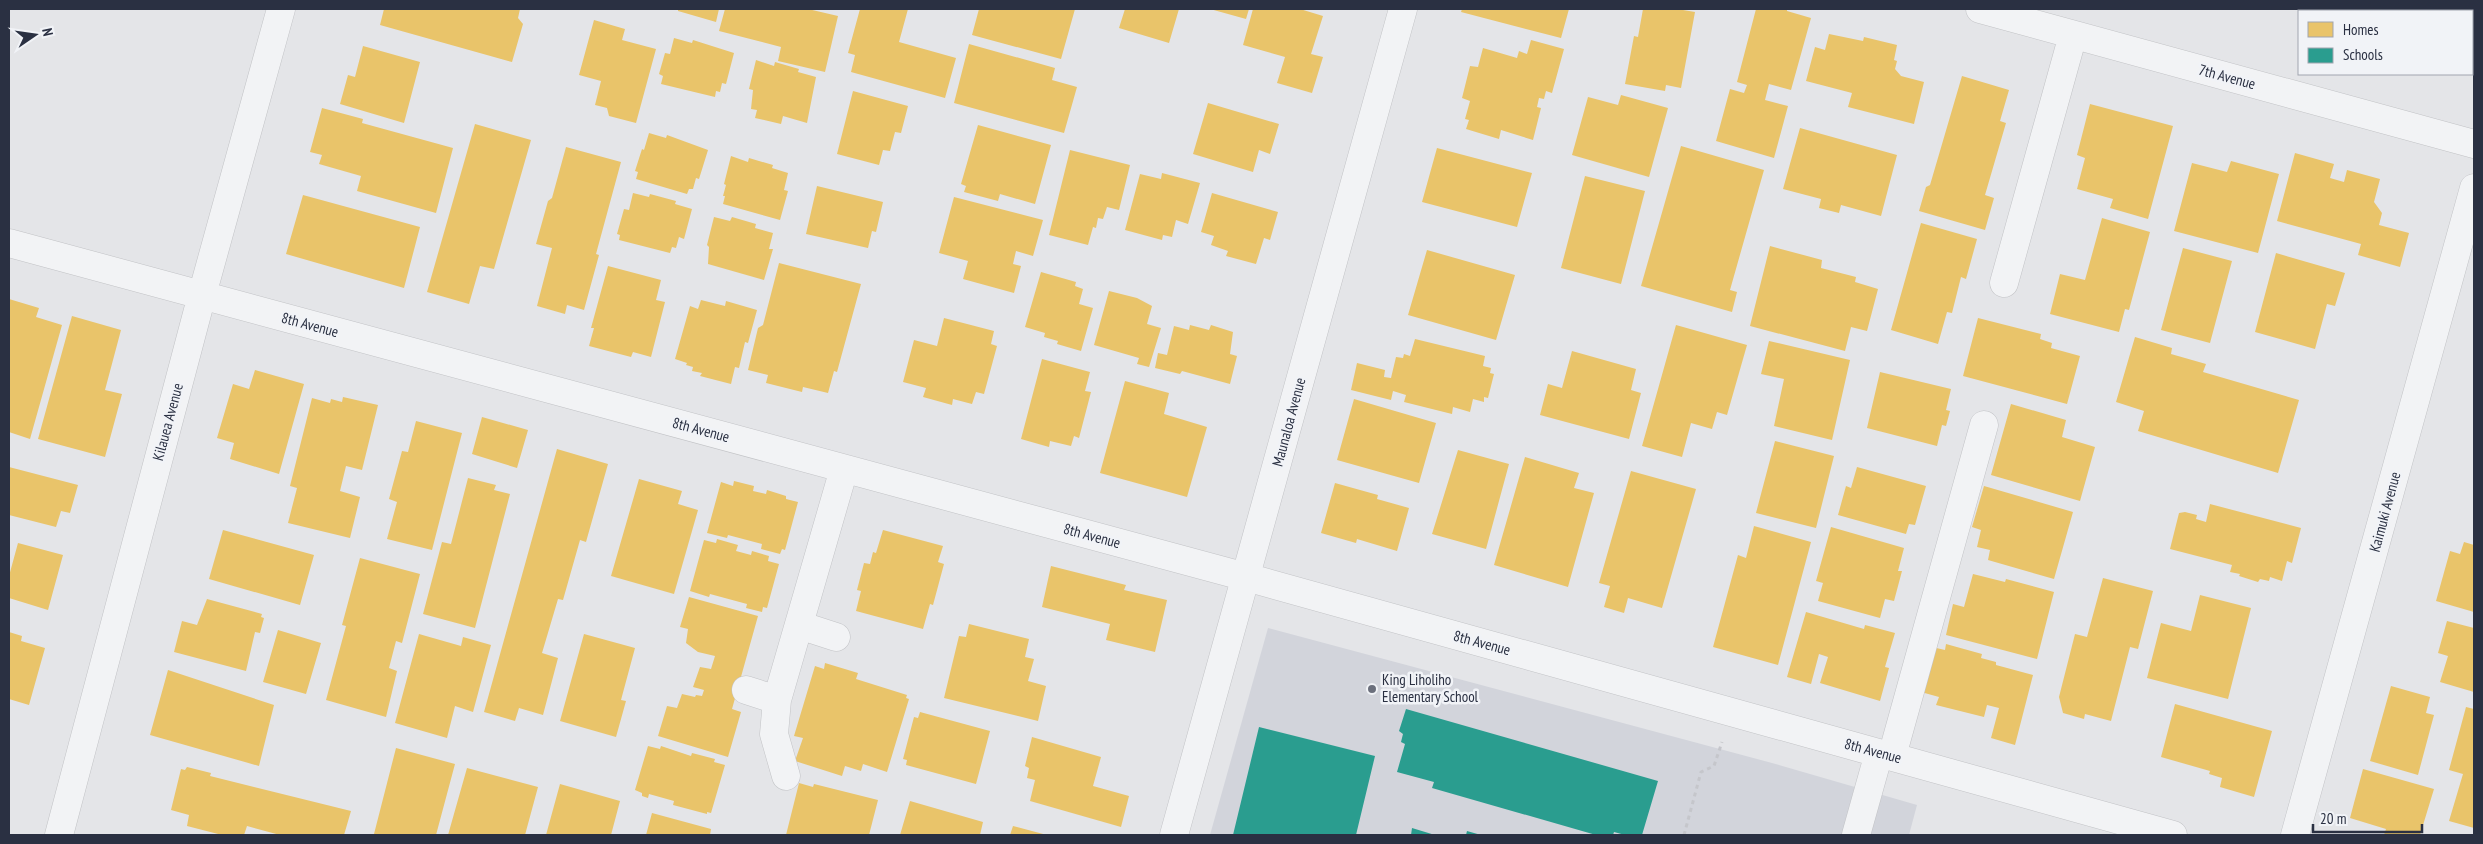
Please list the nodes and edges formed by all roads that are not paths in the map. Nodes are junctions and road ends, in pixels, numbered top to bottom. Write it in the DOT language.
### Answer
graph roads {
  1 [pos="281,9"];
  2 [pos="1403,9"];
  3 [pos="1980,9"];
  4 [pos="2073,35"];
  5 [pos="2474,144"];
  6 [pos="2474,188"];
  7 [pos="9,243"];
  8 [pos="2004,283"];
  9 [pos="202,295"];
  10 [pos="1984,425"];
  11 [pos="844,469"];
  12 [pos="1246,577"];
  13 [pos="799,625"];
  14 [pos="836,637"];
  15 [pos="746,690"];
  16 [pos="777,700"];
  17 [pos="1886,754"];
  18 [pos="786,776"];
  19 [pos="59,835"];
  20 [pos="1174,835"];
  21 [pos="1856,835"];
  22 [pos="2173,835"];
  23 [pos="2295,835"];
  1 -- 9 [label="street, Kilauea Avenue"];
  2 -- 12 [label="street, Maunaloa Avenue"];
  3 -- 4 [label="street, 7th Avenue"];
  4 -- 5 [label="street, 7th Avenue"];
  4 -- 8 [label="street"];
  6 -- 23 [label="street, Kaimuki Avenue"];
  7 -- 9 [label="street, 8th Avenue"];
  9 -- 11 [label="street, 8th Avenue"];
  9 -- 19 [label="street, Kilauea Avenue"];
  10 -- 17 [label="street"];
  11 -- 12 [label="street, 8th Avenue"];
  11 -- 13 [label="street"];
  12 -- 17 [label="street, 8th Avenue"];
  12 -- 20 [label="street, Maunaloa Avenue"];
  13 -- 14 [label="street"];
  13 -- 16 [label="street"];
  15 -- 16 [label="street"];
  16 -- 18 [label="street"];
  17 -- 21 [label="street"];
  17 -- 22 [label="street, 8th Avenue"];
}
